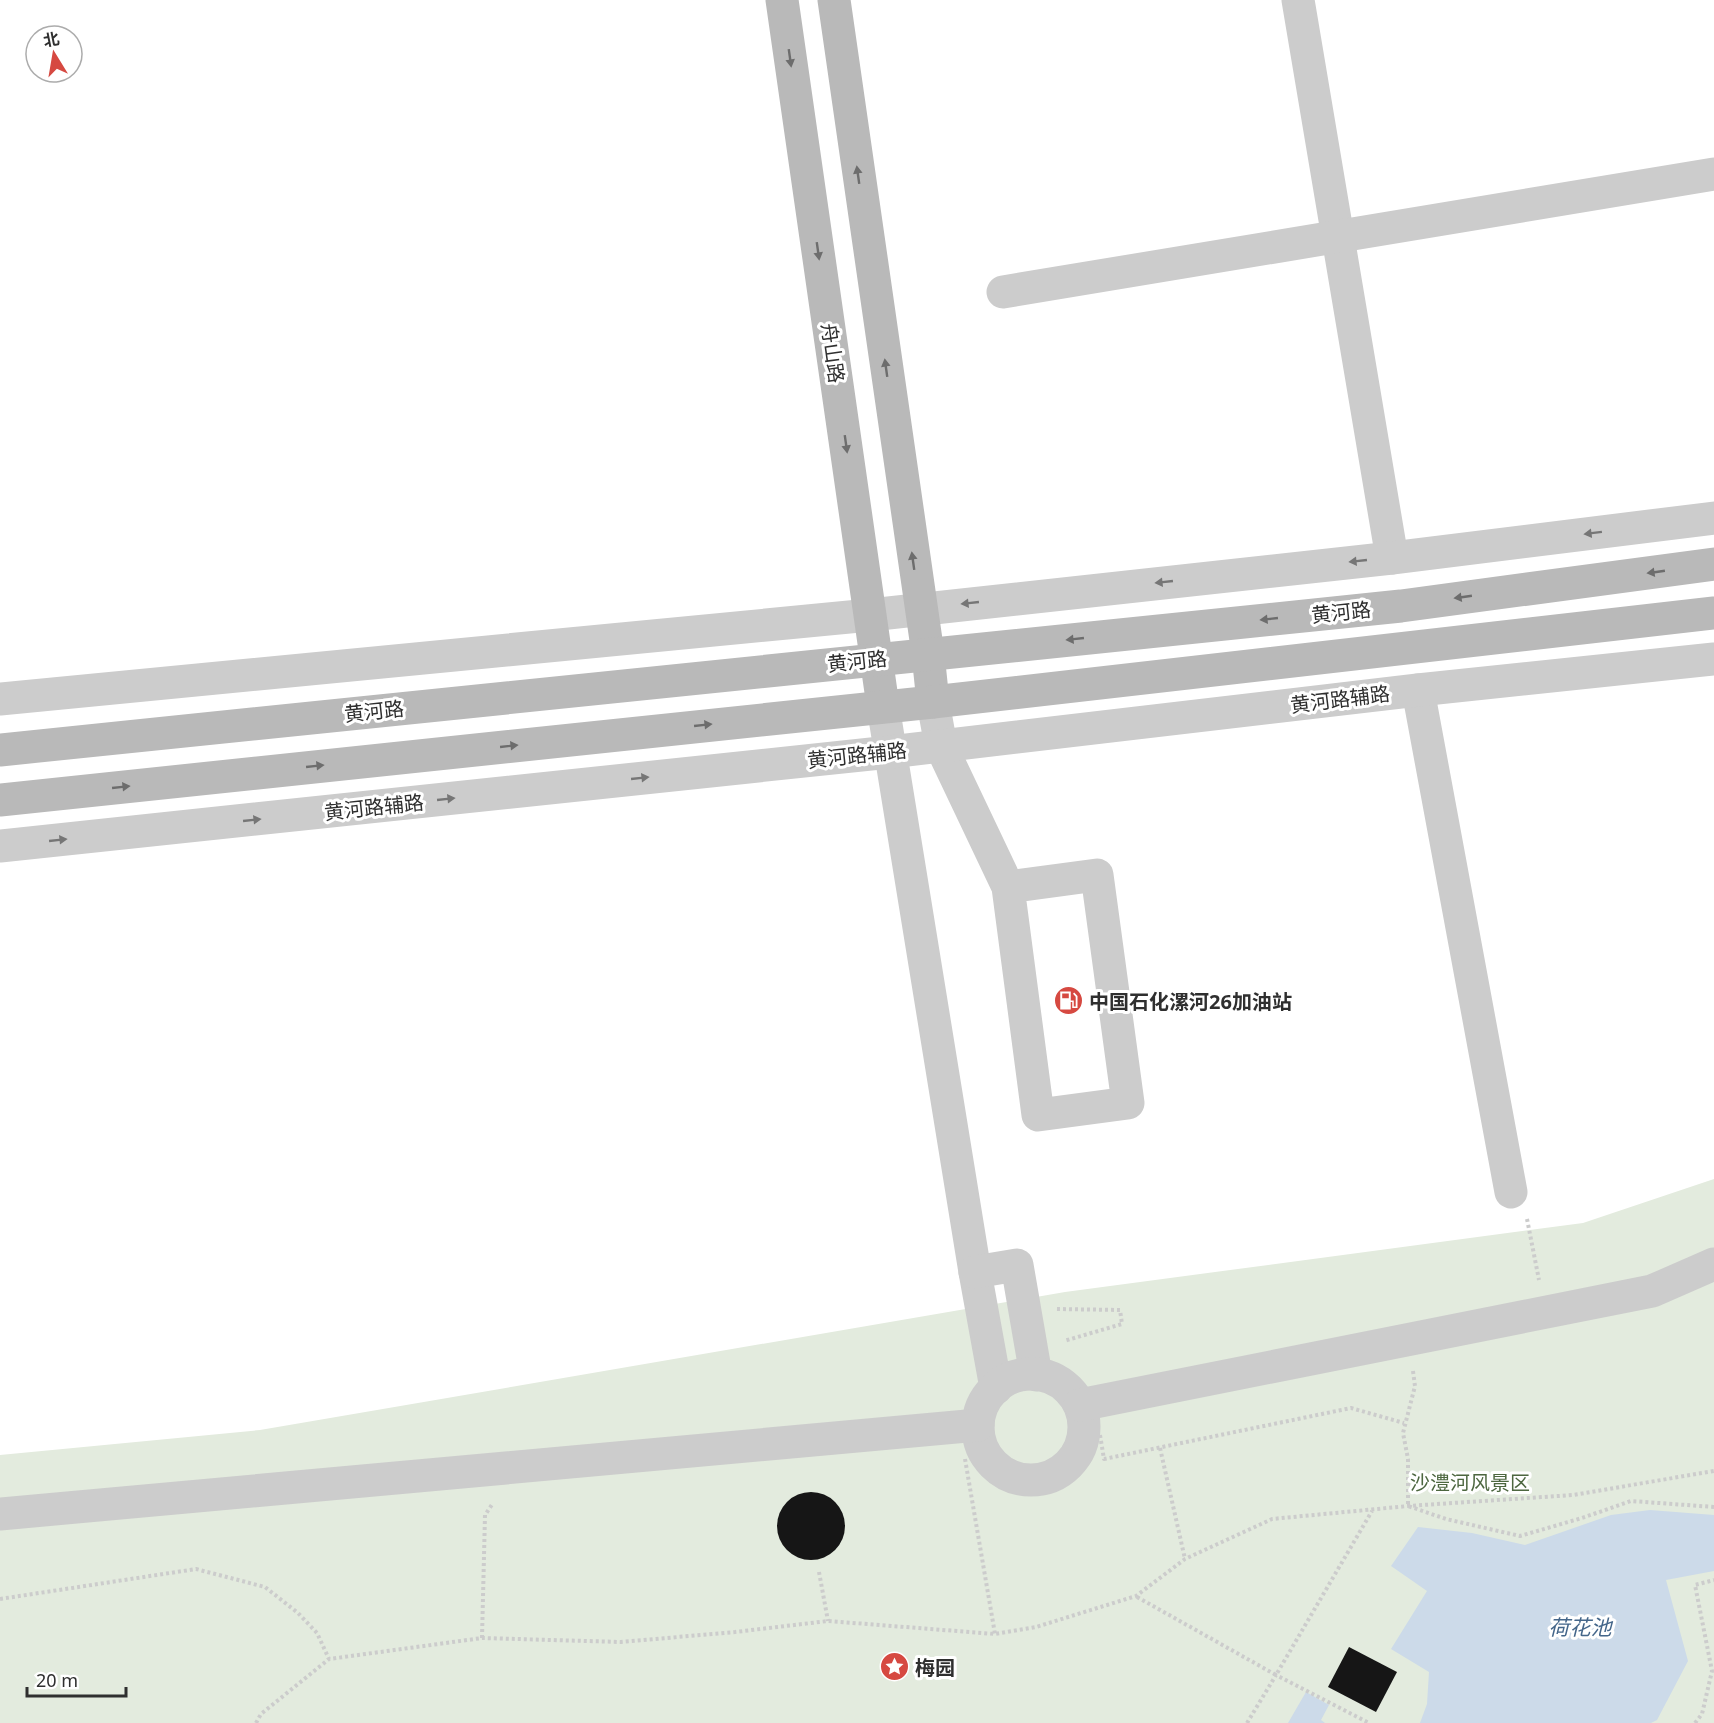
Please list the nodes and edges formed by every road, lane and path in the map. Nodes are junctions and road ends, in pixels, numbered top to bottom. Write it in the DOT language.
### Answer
graph roads {
  1 [pos="782,0"];
  2 [pos="834,0"];
  3 [pos="1298,0"];
  4 [pos="1714,174"];
  5 [pos="1338,236"];
  6 [pos="1003,292"];
  7 [pos="1714,518"];
  8 [pos="1392,558"];
  9 [pos="1714,564"];
  10 [pos="920,609"];
  11 [pos="1714,613"];
  12 [pos="870,615"];
  13 [pos="928,654"];
  14 [pos="876,659"];
  15 [pos="1714,659"];
  16 [pos="1418,690"];
  17 [pos="0,699"];
  18 [pos="933,702"];
  19 [pos="883,706"];
  20 [pos="941,746"];
  21 [pos="0,750"];
  22 [pos="890,752"];
  23 [pos="0,800"];
  24 [pos="0,846"];
  25 [pos="1008,887"];
  26 [pos="1511,1192"];
  27 [pos="1714,1264"];
  28 [pos="975,1272"];
  29 [pos="1050,1309"];
  30 [pos="1546,1313"];
  31 [pos="1409,1341"];
  32 [pos="1034,1362"];
  33 [pos="996,1388"];
  34 [pos="1087,1404"];
  35 [pos="1404,1423"];
  36 [pos="979,1433"];
  37 [pos="1160,1448"];
  38 [pos="516,1467"];
  39 [pos="1714,1471"];
  40 [pos="1408,1506"];
  41 [pos="1714,1507"];
  42 [pos="1372,1511"];
  43 [pos="0,1514"];
  44 [pos="1185,1559"];
  45 [pos="819,1572"];
  46 [pos="1714,1580"];
  47 [pos="1136,1596"];
  48 [pos="0,1599"];
  49 [pos="828,1621"];
  50 [pos="995,1634"];
  51 [pos="483,1638"];
  52 [pos="329,1659"];
  53 [pos="1713,1671"];
  54 [pos="1276,1675"];
  55 [pos="256,1723"];
  56 [pos="1247,1723"];
  57 [pos="1369,1723"];
  58 [pos="1695,1723"];
  1 -- 12 [label="main road, 舟山路, one-way"];
  10 -- 2 [label="main road, one-way"];
  3 -- 5 [label="street"];
  4 -- 5 [label="street"];
  5 -- 6 [label="street"];
  5 -- 8 [label="street"];
  7 -- 8 [label="street, one-way"];
  8 -- 10 [label="street, one-way"];
  9 -- 13 [label="main road, 黄河路, one-way"];
  10 -- 12 [label="street"];
  10 -- 13 [label="main road"];
  11 -- 18 [label="main road"];
  12 -- 14 [label="main road, 舟山路"];
  12 -- 17 [label="street"];
  13 -- 14 [label="main road, 黄河路"];
  13 -- 18 [label="main road"];
  14 -- 19 [label="main road, 舟山路"];
  14 -- 21 [label="main road, 黄河路"];
  15 -- 16 [label="street, 黄河路辅路"];
  16 -- 20 [label="street, 黄河路辅路"];
  16 -- 26 [label="street"];
  18 -- 19 [label="main road"];
  18 -- 20 [label="street"];
  19 -- 22 [label="street"];
  23 -- 19 [label="main road, one-way"];
  20 -- 22 [label="street, 黄河路辅路"];
  20 -- 25 [label="street"];
  24 -- 22 [label="street, 黄河路辅路, one-way"];
  22 -- 28 [label="street"];
  25 -- 25 [label="street"];
  26 -- 30 [label="path"];
  27 -- 30 [label="street"];
  28 -- 32 [label="street"];
  28 -- 33 [label="street"];
  29 -- 32 [label="path"];
  30 -- 31 [label="street"];
  31 -- 34 [label="street"];
  31 -- 35 [label="path"];
  32 -- 33 [label="street"];
  32 -- 34 [label="street"];
  33 -- 36 [label="street"];
  34 -- 36 [label="street"];
  34 -- 37 [label="path"];
  35 -- 37 [label="path"];
  35 -- 40 [label="path"];
  36 -- 38 [label="street"];
  36 -- 50 [label="path"];
  37 -- 44 [label="path"];
  38 -- 43 [label="street"];
  38 -- 51 [label="path"];
  39 -- 40 [label="path"];
  40 -- 41 [label="path"];
  40 -- 42 [label="path"];
  42 -- 44 [label="path"];
  42 -- 54 [label="path"];
  44 -- 47 [label="path"];
  45 -- 49 [label="path"];
  46 -- 53 [label="path"];
  47 -- 50 [label="path"];
  47 -- 54 [label="path"];
  48 -- 52 [label="path"];
  49 -- 50 [label="path"];
  49 -- 51 [label="path"];
  51 -- 52 [label="path"];
  52 -- 55 [label="path"];
  53 -- 58 [label="path"];
  54 -- 56 [label="path"];
  54 -- 57 [label="path"];
}
